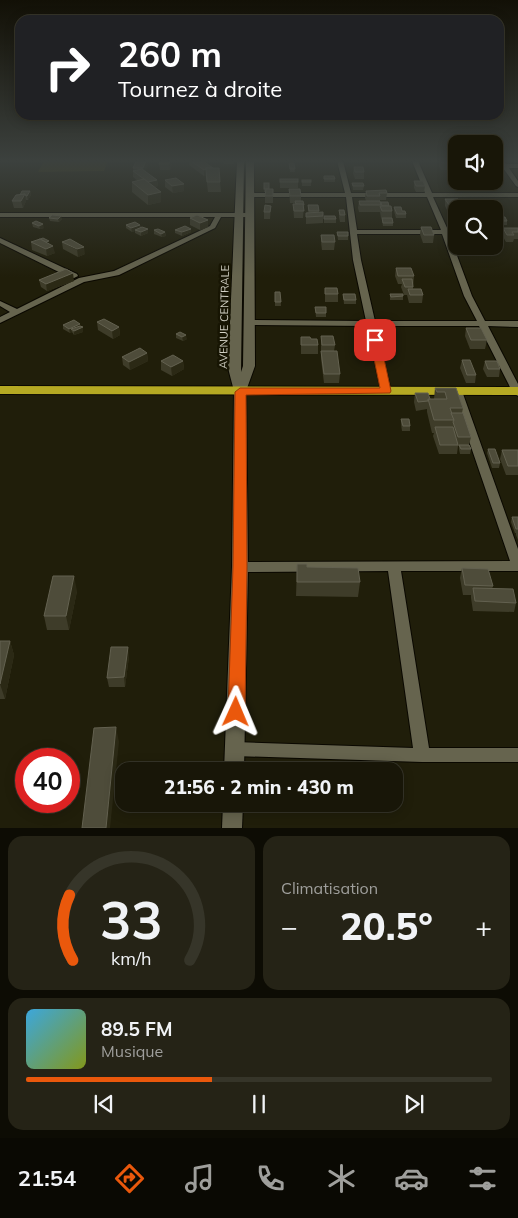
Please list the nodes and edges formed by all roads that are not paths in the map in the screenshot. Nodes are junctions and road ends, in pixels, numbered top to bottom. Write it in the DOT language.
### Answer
graph roads {
  1 [pos="239,200"];
  2 [pos="250,200"];
  3 [pos="350,200"];
  4 [pos="432,200"];
  5 [pos="0,215"];
  6 [pos="219,215"];
  7 [pos="239,215"];
  8 [pos="251,215"];
  9 [pos="503,231"];
  10 [pos="518,231"];
  11 [pos="354,232"];
  12 [pos="445,232"];
  13 [pos="0,240"];
  14 [pos="82,280"];
  15 [pos="0,303"];
  16 [pos="17,312"];
  17 [pos="0,320"];
  18 [pos="371,322"];
  19 [pos="250,323"];
  20 [pos="484,324"];
  21 [pos="518,324"];
  22 [pos="0,390"];
  23 [pos="386,391"];
  24 [pos="457,391"];
  25 [pos="240,392"];
  26 [pos="518,392"];
  27 [pos="518,566"];
  28 [pos="240,567"];
  29 [pos="394,567"];
  30 [pos="235,749"];
  31 [pos="422,755"];
  32 [pos="518,755"];
  33 [pos="234,762"];
  34 [pos="233,812"];
  35 [pos="232,828"];
  1 -- 7 [label="street, AVENUE CENTRALE"];
  2 -- 8 [label="street, AVENUE CENTRALE"];
  3 -- 11 [label="street"];
  4 -- 12 [label="street"];
  5 -- 6 [label="street"];
  6 -- 7 [label="street"];
  6 -- 14 [label="street"];
  7 -- 8 [label="street"];
  7 -- 25 [label="street, AVENUE CENTRALE"];
  8 -- 19 [label="street, AVENUE CENTRALE"];
  9 -- 10 [label="street"];
  11 -- 12 [label="street"];
  11 -- 18 [label="street"];
  12 -- 20 [label="street"];
  13 -- 14 [label="street"];
  14 -- 16 [label="street"];
  15 -- 16 [label="street"];
  16 -- 17 [label="street"];
  18 -- 19 [label="street"];
  18 -- 20 [label="street"];
  18 -- 23 [label="street"];
  19 -- 25 [label="street, AVENUE CENTRALE"];
  20 -- 21 [label="street"];
  20 -- 26 [label="street"];
  22 -- 25 [label="highway"];
  23 -- 24 [label="highway"];
  23 -- 25 [label="highway"];
  24 -- 26 [label="highway"];
  24 -- 27 [label="street"];
  25 -- 28 [label="street"];
  27 -- 29 [label="street"];
  28 -- 29 [label="street"];
  28 -- 30 [label="street"];
  29 -- 31 [label="street"];
  30 -- 31 [label="street"];
  30 -- 33 [label="street"];
  31 -- 32 [label="street"];
  34 -- 35 [label="street"];
}
